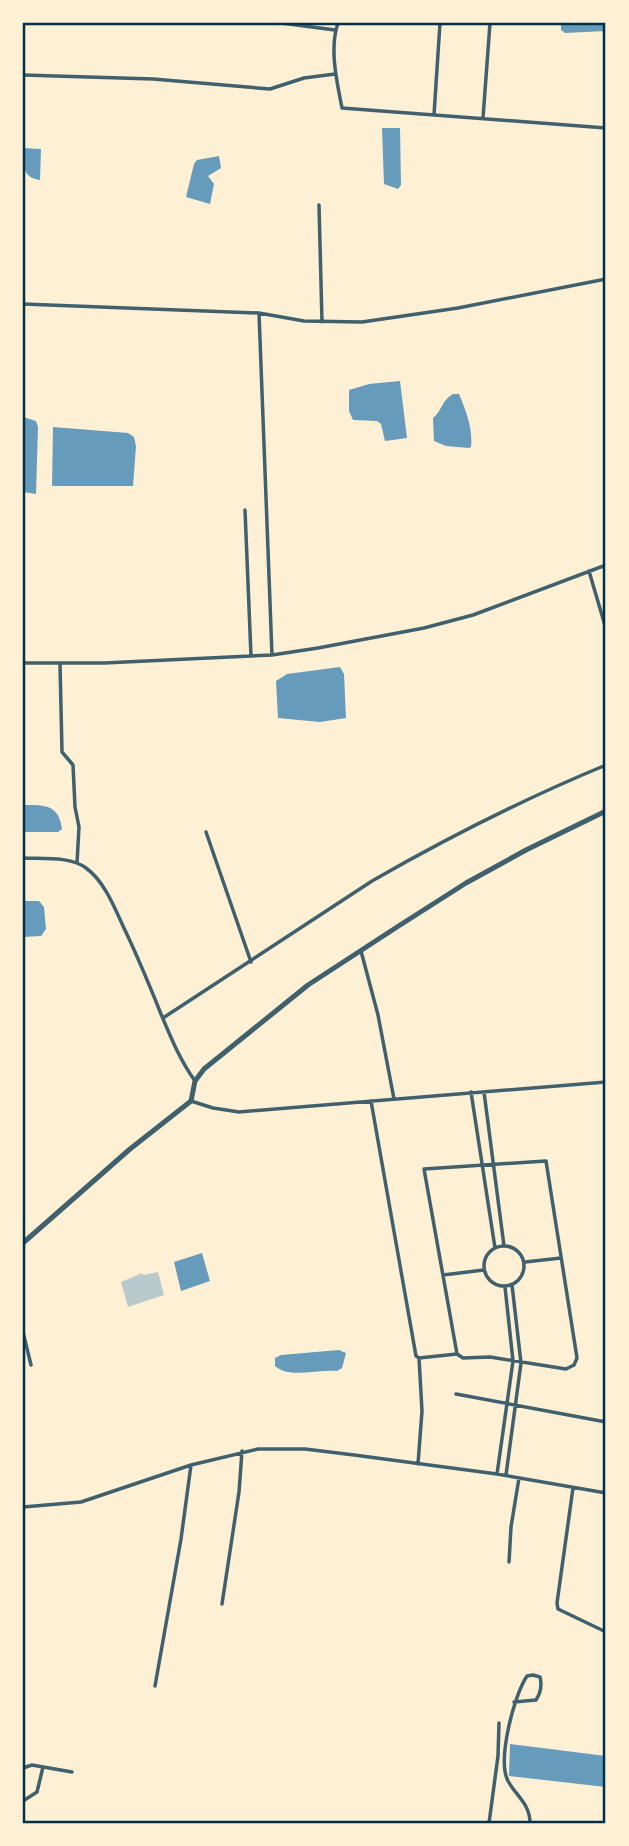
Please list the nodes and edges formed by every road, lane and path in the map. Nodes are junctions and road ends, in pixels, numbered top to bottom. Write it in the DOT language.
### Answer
graph roads {
  1 [pos="281,23"];
  2 [pos="338,23"];
  3 [pos="440,23"];
  4 [pos="490,23"];
  5 [pos="335,30"];
  6 [pos="335,74"];
  7 [pos="23,75"];
  8 [pos="434,115"];
  9 [pos="483,118"];
  10 [pos="606,128"];
  11 [pos="320,205"];
  12 [pos="606,279"];
  13 [pos="23,304"];
  14 [pos="259,313"];
  15 [pos="322,322"];
  16 [pos="245,510"];
  17 [pos="606,565"];
  18 [pos="589,571"];
  19 [pos="606,629"];
  20 [pos="251,656"];
  21 [pos="272,656"];
  22 [pos="23,663"];
  23 [pos="60,664"];
  24 [pos="606,765"];
  25 [pos="606,811"];
  26 [pos="206,832"];
  27 [pos="23,858"];
  28 [pos="77,863"];
  29 [pos="361,951"];
  30 [pos="251,962"];
  31 [pos="163,1018"];
  32 [pos="195,1081"];
  33 [pos="606,1082"];
  34 [pos="484,1091"];
  35 [pos="471,1092"];
  36 [pos="394,1099"];
  37 [pos="191,1101"];
  38 [pos="371,1101"];
  39 [pos="494,1163"];
  40 [pos="482,1164"];
  41 [pos="23,1242"];
  42 [pos="504,1246"];
  43 [pos="495,1248"];
  44 [pos="561,1258"];
  45 [pos="524,1262"];
  46 [pos="484,1270"];
  47 [pos="443,1275"];
  48 [pos="512,1285"];
  49 [pos="505,1287"];
  50 [pos="23,1332"];
  51 [pos="457,1354"];
  52 [pos="419,1358"];
  53 [pos="513,1361"];
  54 [pos="521,1363"];
  55 [pos="31,1365"];
  56 [pos="456,1394"];
  57 [pos="507,1404"];
  58 [pos="516,1405"];
  59 [pos="606,1422"];
  60 [pos="242,1451"];
  61 [pos="418,1464"];
  62 [pos="191,1465"];
  63 [pos="497,1474"];
  64 [pos="506,1475"];
  65 [pos="519,1478"];
  66 [pos="573,1487"];
  67 [pos="606,1493"];
  68 [pos="23,1507"];
  69 [pos="509,1562"];
  70 [pos="222,1604"];
  71 [pos="606,1632"];
  72 [pos="155,1686"];
  73 [pos="514,1702"];
  74 [pos="499,1723"];
  75 [pos="43,1767"];
  76 [pos="23,1768"];
  77 [pos="72,1772"];
  78 [pos="23,1801"];
  79 [pos="489,1823"];
  80 [pos="530,1823"];
  1 -- 5 [label="street"];
  2 -- 5 [label="street"];
  3 -- 8 [label="street"];
  4 -- 9 [label="street"];
  5 -- 6 [label="street"];
  6 -- 7 [label="street"];
  6 -- 8 [label="street"];
  8 -- 9 [label="street"];
  9 -- 10 [label="street"];
  11 -- 15 [label="street"];
  12 -- 15 [label="street"];
  13 -- 14 [label="street"];
  14 -- 15 [label="street"];
  14 -- 21 [label="street"];
  16 -- 20 [label="street"];
  17 -- 18 [label="street"];
  18 -- 19 [label="street"];
  18 -- 21 [label="street"];
  20 -- 21 [label="street"];
  20 -- 23 [label="street"];
  22 -- 23 [label="street"];
  23 -- 28 [label="street"];
  24 -- 30 [label="street"];
  25 -- 29 [label="street"];
  26 -- 30 [label="street"];
  27 -- 28 [label="street"];
  28 -- 31 [label="street"];
  29 -- 32 [label="street"];
  29 -- 36 [label="street"];
  30 -- 31 [label="street"];
  31 -- 32 [label="street"];
  32 -- 37 [label="street"];
  33 -- 34 [label="street"];
  34 -- 35 [label="street"];
  34 -- 39 [label="street"];
  35 -- 36 [label="street"];
  35 -- 40 [label="street"];
  36 -- 38 [label="street"];
  37 -- 38 [label="street"];
  37 -- 41 [label="street"];
  38 -- 52 [label="street"];
  39 -- 40 [label="street"];
  39 -- 42 [label="street"];
  39 -- 44 [label="street"];
  40 -- 43 [label="street"];
  40 -- 47 [label="street"];
  42 -- 43 [label="street"];
  42 -- 45 [label="street"];
  43 -- 46 [label="street"];
  44 -- 45 [label="street"];
  44 -- 54 [label="street"];
  45 -- 48 [label="street"];
  46 -- 47 [label="street"];
  46 -- 49 [label="street"];
  47 -- 51 [label="street"];
  48 -- 49 [label="street"];
  48 -- 54 [label="street"];
  49 -- 53 [label="street"];
  50 -- 55 [label="street"];
  51 -- 52 [label="street"];
  51 -- 53 [label="street"];
  52 -- 61 [label="street"];
  53 -- 54 [label="street"];
  53 -- 57 [label="street"];
  54 -- 58 [label="street"];
  56 -- 57 [label="street"];
  57 -- 58 [label="street"];
  57 -- 63 [label="street"];
  58 -- 59 [label="street"];
  58 -- 64 [label="street"];
  60 -- 61 [label="street"];
  60 -- 62 [label="street"];
  60 -- 70 [label="street"];
  61 -- 63 [label="street"];
  62 -- 68 [label="street"];
  62 -- 72 [label="street"];
  63 -- 64 [label="street"];
  64 -- 65 [label="street"];
  65 -- 66 [label="street"];
  65 -- 69 [label="street"];
  66 -- 67 [label="street"];
  66 -- 71 [label="street"];
  73 -- 73 [label="street"];
  73 -- 80 [label="street"];
  74 -- 79 [label="street"];
  75 -- 76 [label="street"];
  75 -- 77 [label="street"];
  75 -- 78 [label="street"];
}
